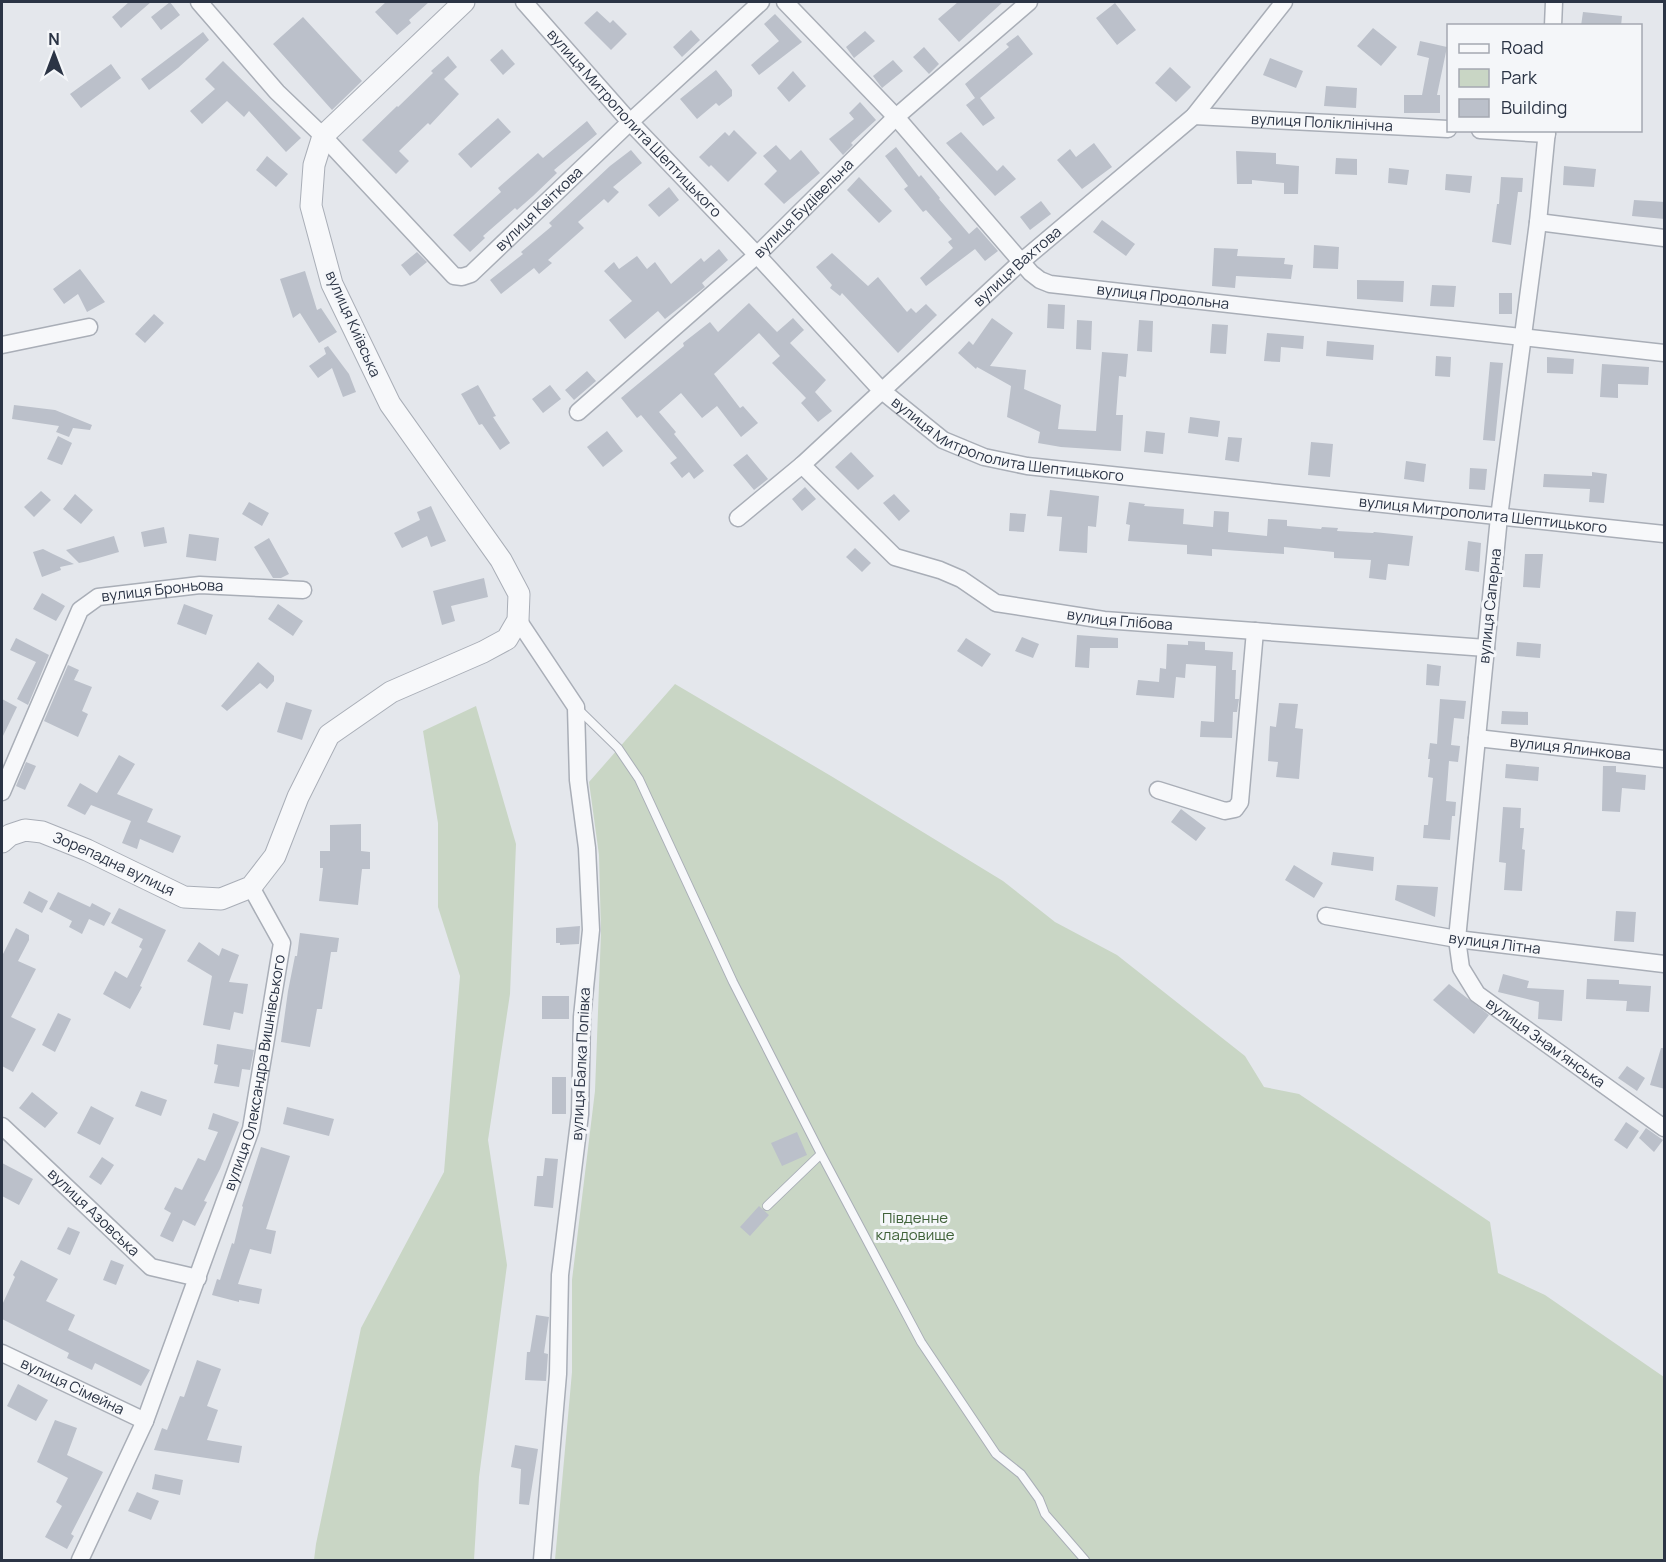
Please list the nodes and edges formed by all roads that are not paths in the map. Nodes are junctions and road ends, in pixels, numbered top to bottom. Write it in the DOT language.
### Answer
graph roads {
  1 [pos="464,2"];
  2 [pos="524,2"];
  3 [pos="761,2"];
  4 [pos="785,2"];
  5 [pos="1029,2"];
  6 [pos="1284,2"];
  7 [pos="1554,2"];
  8 [pos="205,4"];
  9 [pos="1553,24"];
  10 [pos="1194,116"];
  11 [pos="896,117"];
  12 [pos="630,122"];
  13 [pos="1447,129"];
  14 [pos="1547,132"];
  15 [pos="323,136"];
  16 [pos="1538,222"];
  17 [pos="1665,238"];
  18 [pos="757,255"];
  19 [pos="1022,261"];
  20 [pos="89,327"];
  21 [pos="1522,336"];
  22 [pos="2,345"];
  23 [pos="1665,353"];
  24 [pos="881,390"];
  25 [pos="578,412"];
  26 [pos="802,465"];
  27 [pos="1499,516"];
  28 [pos="738,518"];
  29 [pos="1665,534"];
  30 [pos="303,590"];
  31 [pos="518,620"];
  32 [pos="1255,631"];
  33 [pos="1486,648"];
  34 [pos="576,707"];
  35 [pos="1477,738"];
  36 [pos="1665,759"];
  37 [pos="1158,790"];
  38 [pos="2,792"];
  39 [pos="4,833"];
  40 [pos="251,887"];
  41 [pos="1326,916"];
  42 [pos="1457,939"];
  43 [pos="1665,964"];
  44 [pos="2,1126"];
  45 [pos="1665,1128"];
  46 [pos="820,1154"];
  47 [pos="767,1206"];
  48 [pos="198,1278"];
  49 [pos="2,1353"];
  50 [pos="145,1421"];
  51 [pos="80,1560"];
  52 [pos="542,1560"];
  53 [pos="1085,1560"];
  1 -- 15 [label="street"];
  2 -- 12 [label="street, вулиця Митрополита Шептицького"];
  3 -- 12 [label="street, вулиця Квіткова"];
  4 -- 11 [label="street, вулиця Продольна"];
  5 -- 11 [label="street, вулиця Будівельна"];
  6 -- 10 [label="street, вулиця Вахтова"];
  7 -- 9 [label="street"];
  8 -- 15 [label="street"];
  10 -- 13 [label="street, вулиця Поліклінічна"];
  10 -- 19 [label="street, вулиця Вахтова"];
  11 -- 18 [label="street, вулиця Будівельна"];
  11 -- 19 [label="street, вулиця Продольна"];
  12 -- 15 [label="street, вулиця Квіткова"];
  12 -- 18 [label="street, вулиця Митрополита Шептицького"];
  14 -- 16 [label="street, вулиця Саперна"];
  15 -- 31 [label="street, вулиця Київська"];
  16 -- 17 [label="street"];
  16 -- 21 [label="street, вулиця Саперна"];
  18 -- 24 [label="street, вулиця Митрополита Шептицького"];
  18 -- 25 [label="street, вулиця Будівельна"];
  19 -- 21 [label="street, вулиця Продольна"];
  19 -- 24 [label="street, вулиця Вахтова"];
  20 -- 22 [label="street"];
  21 -- 23 [label="street, вулиця Продольна"];
  21 -- 27 [label="street, вулиця Саперна"];
  24 -- 26 [label="street, вулиця Вахтова"];
  24 -- 27 [label="street, вулиця Митрополита Шептицького"];
  26 -- 28 [label="street, вулиця Вахтова"];
  26 -- 32 [label="street, вулиця Глібова"];
  27 -- 29 [label="street, вулиця Митрополита Шептицького"];
  27 -- 33 [label="street, вулиця Саперна"];
  30 -- 38 [label="street, вулиця Броньова"];
  31 -- 34 [label="street"];
  31 -- 40 [label="street"];
  32 -- 33 [label="street, вулиця Глібова"];
  32 -- 37 [label="street"];
  33 -- 35 [label="street, вулиця Саперна"];
  34 -- 46 [label="lane"];
  34 -- 52 [label="street, вулиця Балка Попівка"];
  35 -- 36 [label="street, вулиця Ялинкова"];
  35 -- 42 [label="street, вулиця Саперна"];
  39 -- 40 [label="street, Зорепадна вулиця"];
  40 -- 48 [label="street, вулиця Олександра Вишнівського"];
  41 -- 42 [label="street, вулиця Літна"];
  42 -- 43 [label="street, вулиця Літна"];
  42 -- 45 [label="street, вулиця Знам’янська"];
  44 -- 48 [label="street, вулиця Азовська"];
  46 -- 47 [label="lane"];
  46 -- 53 [label="lane"];
  48 -- 50 [label="street, вулиця Олександра Вишнівського"];
  49 -- 50 [label="street, вулиця Сімейна"];
  50 -- 51 [label="street, вулиця Олександра Вишнівського"];
}
